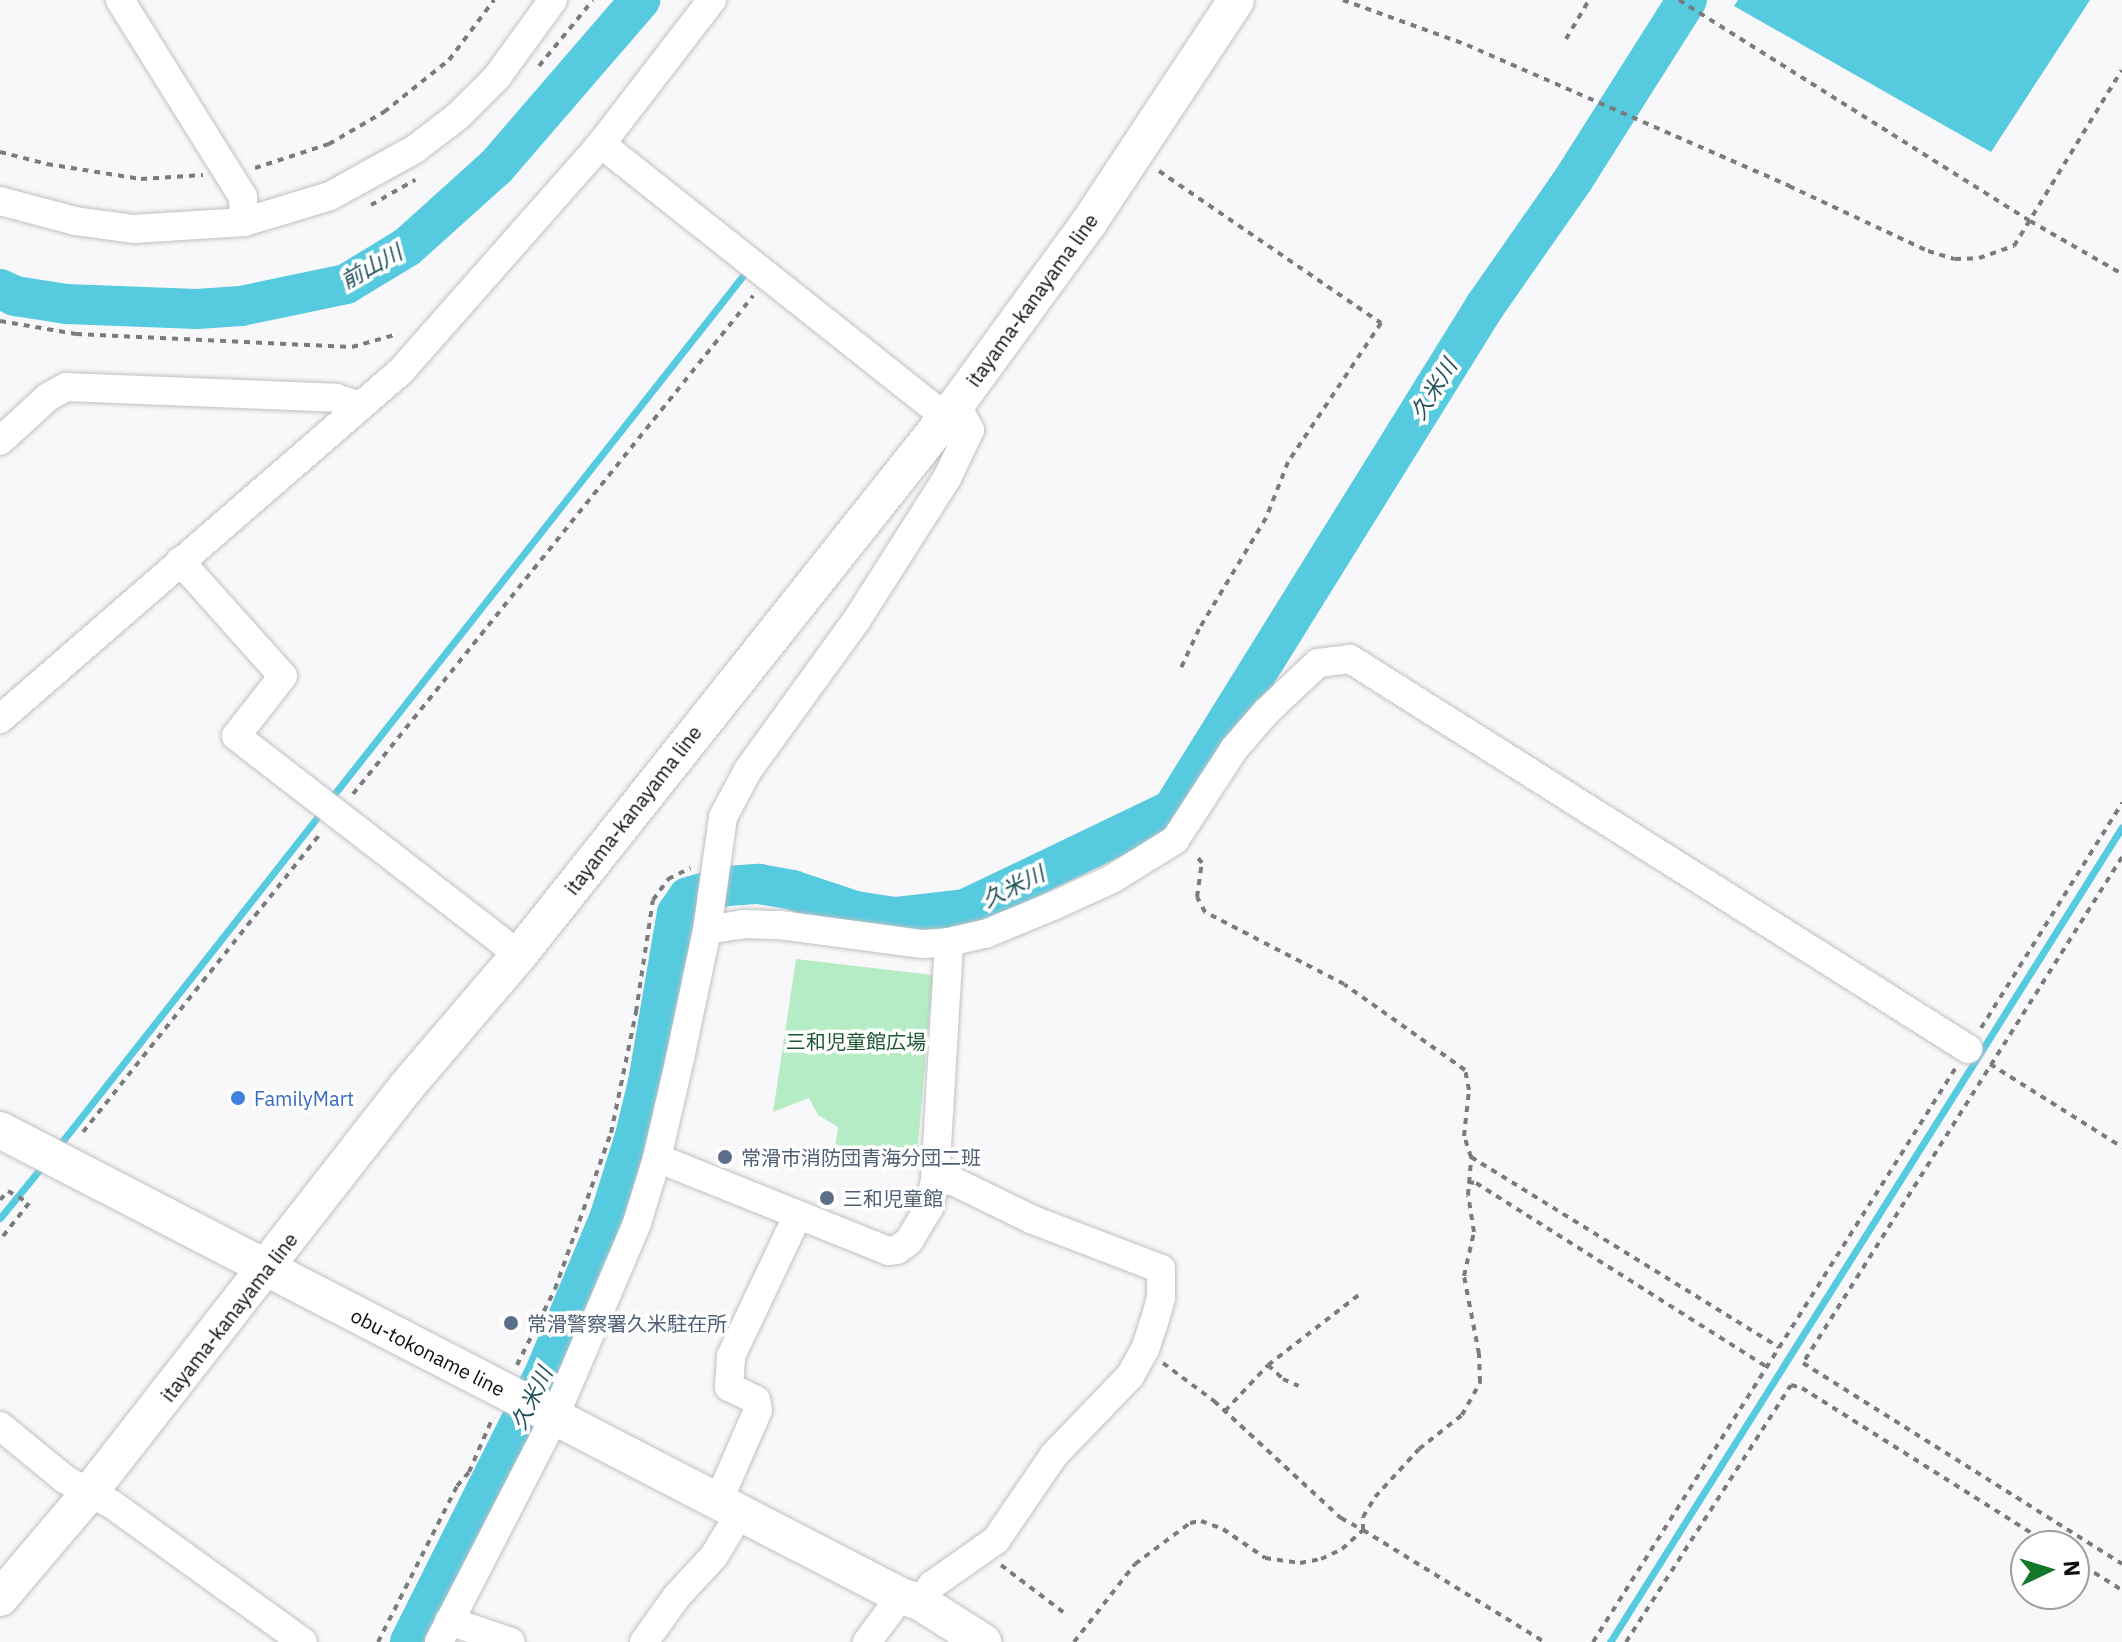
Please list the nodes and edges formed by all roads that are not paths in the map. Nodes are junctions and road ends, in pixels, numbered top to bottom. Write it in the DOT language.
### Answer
graph roads {
  1 [pos="120,0"];
  2 [pos="553,0"];
  3 [pos="712,0"];
  4 [pos="1236,0"];
  5 [pos="601,144"];
  6 [pos="0,201"];
  7 [pos="244,222"];
  8 [pos="361,406"];
  9 [pos="951,411"];
  10 [pos="0,441"];
  11 [pos="180,561"];
  12 [pos="0,719"];
  13 [pos="707,930"];
  14 [pos="949,942"];
  15 [pos="519,955"];
  16 [pos="1979,1057"];
  17 [pos="0,1130"];
  18 [pos="657,1158"];
  19 [pos="935,1180"];
  20 [pos="798,1215"];
  21 [pos="267,1269"];
  22 [pos="554,1418"];
  23 [pos="0,1426"];
  24 [pos="89,1493"];
  25 [pos="729,1507"];
  26 [pos="0,1598"];
  27 [pos="910,1599"];
  28 [pos="444,1631"];
  29 [pos="303,1642"];
  30 [pos="511,1642"];
  31 [pos="644,1642"];
  32 [pos="867,1642"];
  33 [pos="983,1642"];
  1 -- 7 [label="street"];
  2 -- 7 [label="street"];
  3 -- 5 [label="street"];
  4 -- 9 [label="main road, itayama-kanayama line"];
  5 -- 8 [label="street"];
  5 -- 9 [label="street"];
  6 -- 7 [label="street"];
  8 -- 10 [label="street"];
  8 -- 11 [label="street"];
  9 -- 13 [label="street"];
  9 -- 15 [label="main road, itayama-kanayama line"];
  11 -- 12 [label="street"];
  11 -- 15 [label="street"];
  13 -- 14 [label="street"];
  13 -- 18 [label="street"];
  14 -- 16 [label="street"];
  14 -- 19 [label="street"];
  15 -- 21 [label="main road, itayama-kanayama line"];
  17 -- 21 [label="main road, obu-tokoname line"];
  18 -- 20 [label="street"];
  18 -- 22 [label="street"];
  19 -- 20 [label="street"];
  19 -- 27 [label="street"];
  20 -- 25 [label="street"];
  21 -- 22 [label="main road, obu-tokoname line"];
  21 -- 24 [label="main road, itayama-kanayama line"];
  22 -- 25 [label="main road, obu-tokoname line"];
  22 -- 28 [label="street"];
  23 -- 24 [label="street"];
  24 -- 26 [label="main road, itayama-kanayama line"];
  24 -- 29 [label="street"];
  25 -- 27 [label="main road, obu-tokoname line"];
  25 -- 31 [label="street"];
  27 -- 32 [label="street"];
  27 -- 33 [label="main road, obu-tokoname line"];
  28 -- 30 [label="street"];
}
